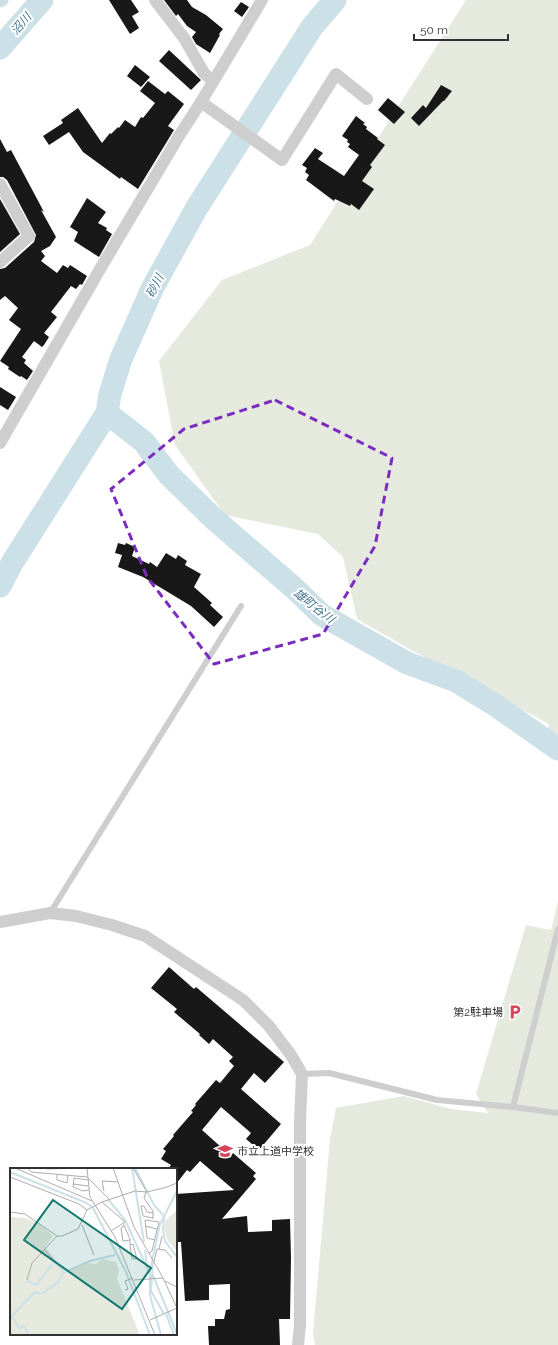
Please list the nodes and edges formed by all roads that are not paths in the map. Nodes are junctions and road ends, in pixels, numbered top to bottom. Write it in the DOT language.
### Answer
graph roads {
  1 [pos="155,0"];
  2 [pos="262,0"];
  3 [pos="213,81"];
  4 [pos="367,99"];
  5 [pos="201,102"];
  6 [pos="0,184"];
  7 [pos="0,262"];
  8 [pos="0,443"];
  9 [pos="241,606"];
  10 [pos="50,913"];
  11 [pos="0,922"];
  12 [pos="558,929"];
  13 [pos="302,1074"];
  14 [pos="513,1107"];
  15 [pos="558,1112"];
  16 [pos="298,1345"];
  1 -- 3 [label="street"];
  2 -- 3 [label="street"];
  3 -- 5 [label="street"];
  4 -- 5 [label="street"];
  5 -- 8 [label="street"];
  6 -- 7 [label="street"];
  9 -- 10 [label="lane"];
  10 -- 11 [label="street"];
  10 -- 13 [label="street"];
  12 -- 14 [label="lane"];
  13 -- 14 [label="lane"];
  13 -- 16 [label="street"];
  14 -- 15 [label="lane"];
}
